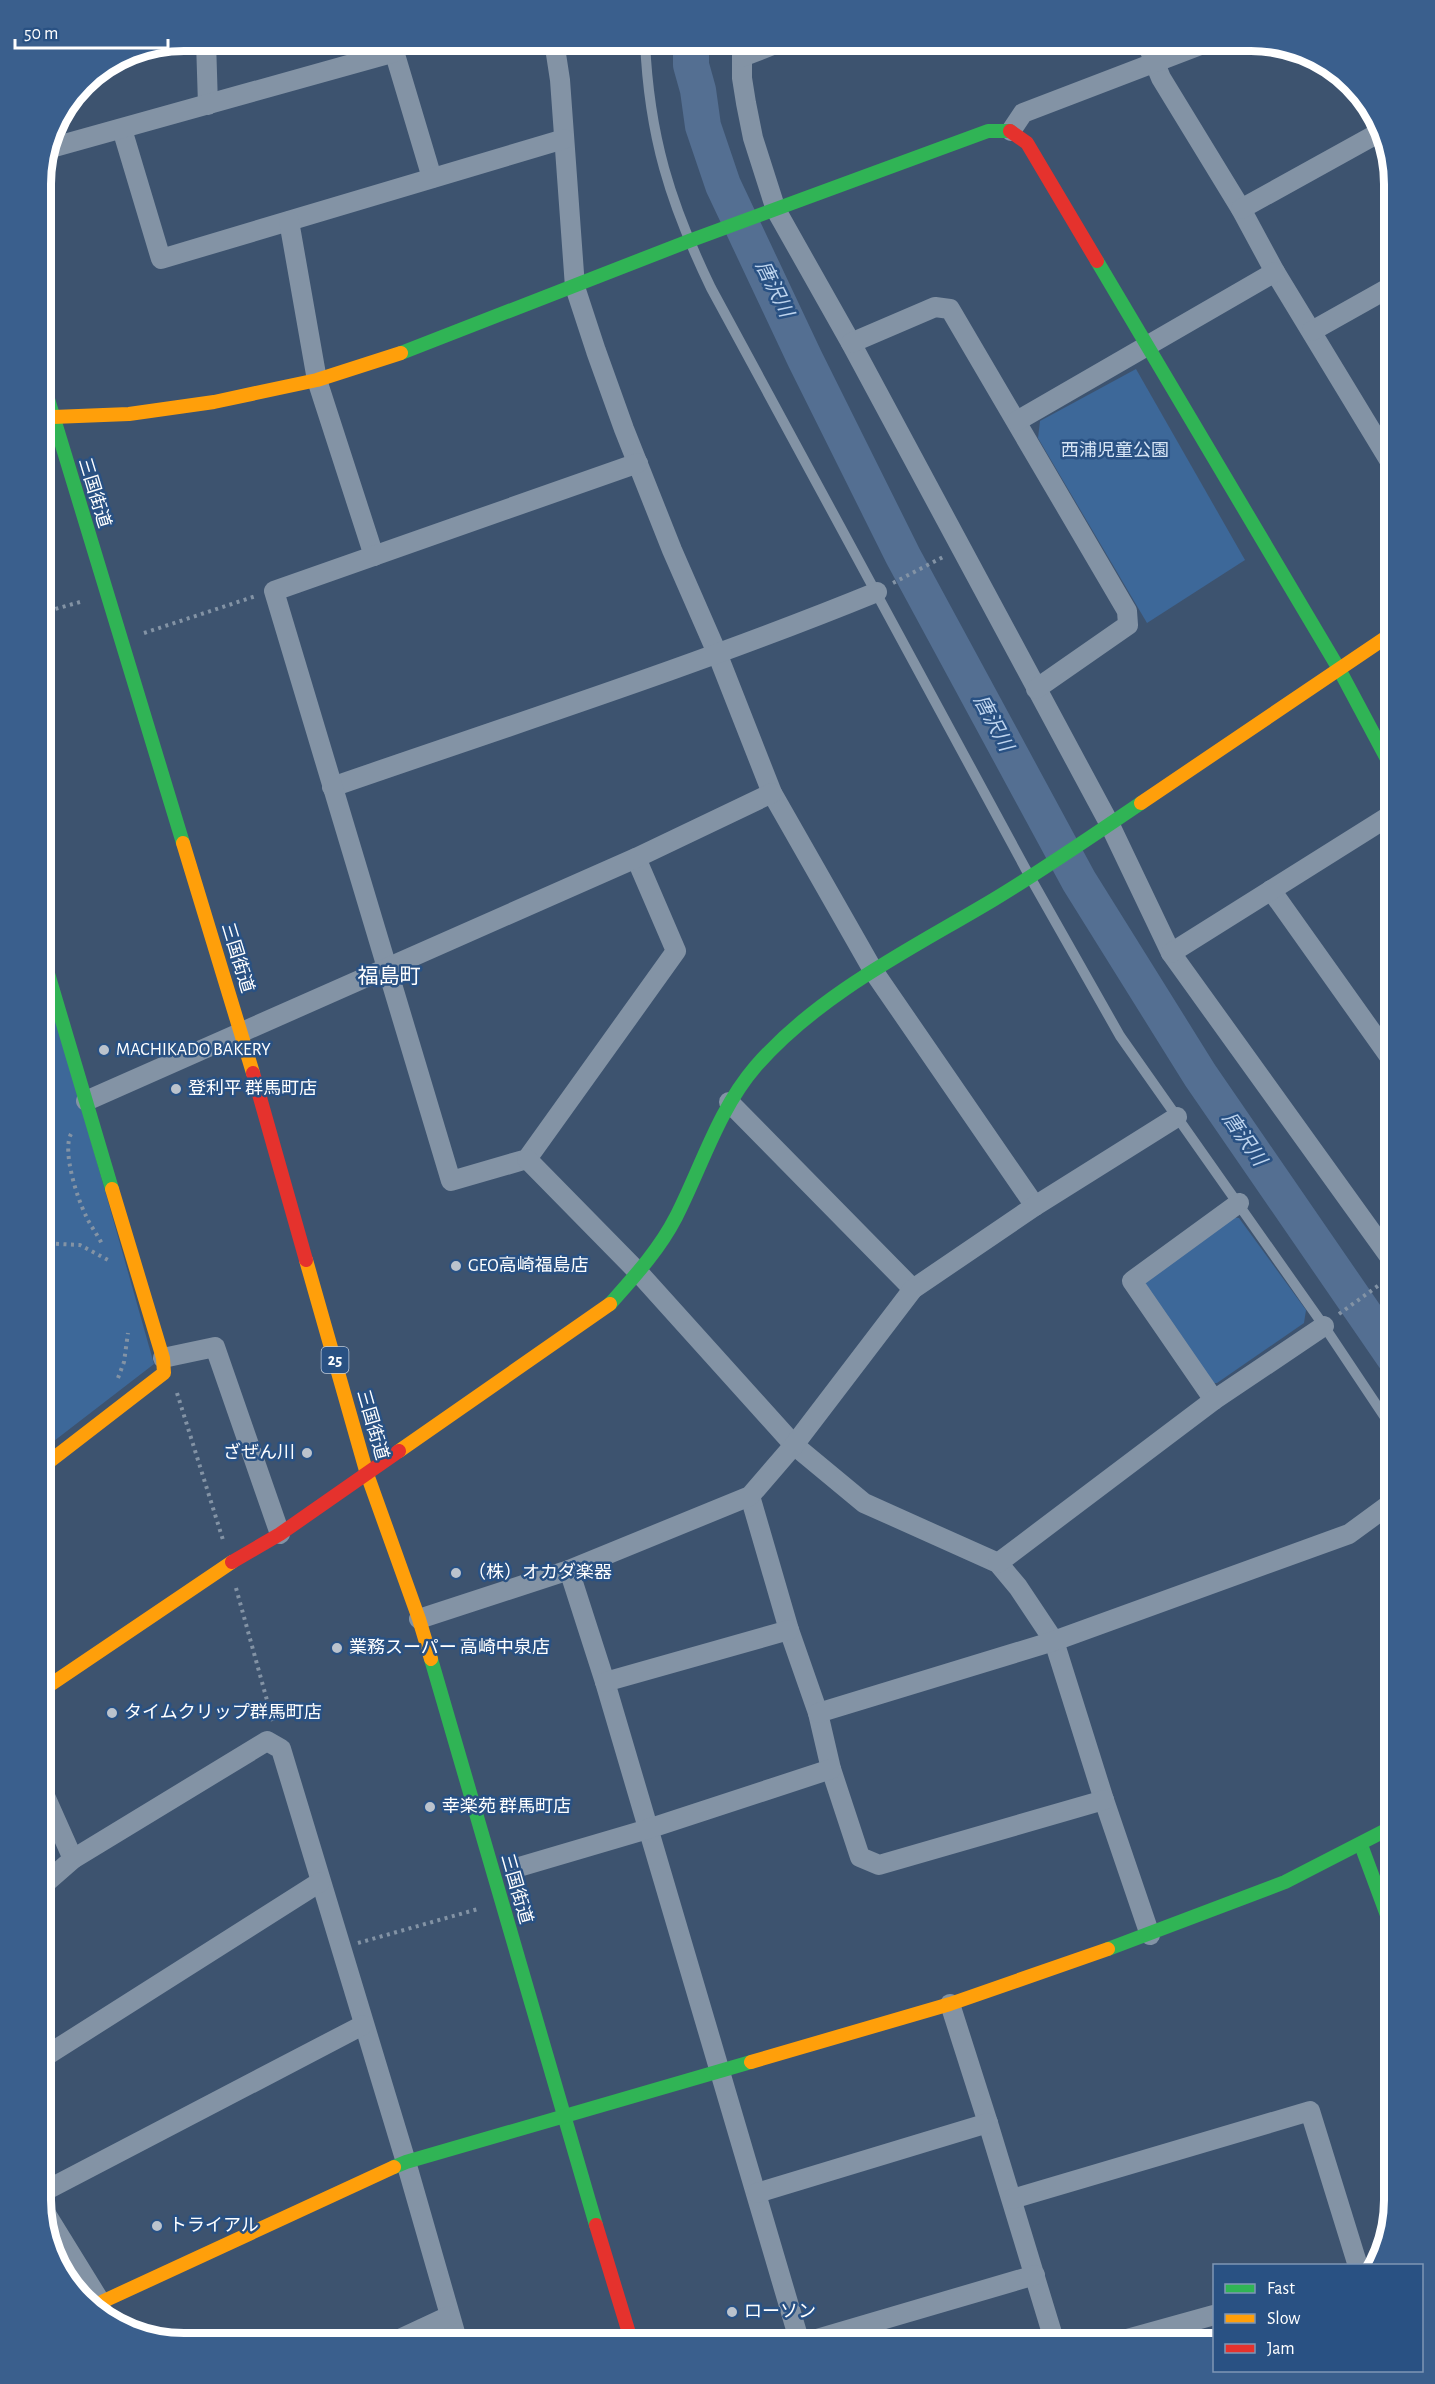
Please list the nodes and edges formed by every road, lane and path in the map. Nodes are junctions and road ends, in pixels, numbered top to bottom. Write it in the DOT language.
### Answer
graph roads {
  1 [pos="206,51"];
  2 [pos="377,51"];
  3 [pos="394,51"];
  4 [pos="555,51"];
  5 [pos="646,51"];
  6 [pos="742,51"];
  7 [pos="1150,51"];
  8 [pos="1184,51"];
  9 [pos="1155,62"];
  10 [pos="208,105"];
  11 [pos="122,129"];
  12 [pos="1011,131"];
  13 [pos="1374,135"];
  14 [pos="564,139"];
  15 [pos="57,146"];
  16 [pos="432,178"];
  17 [pos="1241,209"];
  18 [pos="770,212"];
  19 [pos="289,221"];
  20 [pos="689,241"];
  21 [pos="1275,272"];
  22 [pos="575,287"];
  23 [pos="1384,291"];
  24 [pos="1312,331"];
  25 [pos="851,343"];
  26 [pos="1148,347"];
  27 [pos="316,380"];
  28 [pos="51,421"];
  29 [pos="1017,421"];
  30 [pos="51,434"];
  31 [pos="1384,444"];
  32 [pos="638,463"];
  33 [pos="374,556"];
  34 [pos="946,556"];
  35 [pos="884,588"];
  36 [pos="274,591"];
  37 [pos="80,602"];
  38 [pos="51,610"];
  39 [pos="141,633"];
  40 [pos="1384,639"];
  41 [pos="717,653"];
  42 [pos="1340,669"];
  43 [pos="1036,689"];
  44 [pos="1384,751"];
  45 [pos="332,787"];
  46 [pos="772,793"];
  47 [pos="1384,820"];
  48 [pos="1104,826"];
  49 [pos="636,858"];
  50 [pos="1032,875"];
  51 [pos="1271,890"];
  52 [pos="1172,953"];
  53 [pos="387,966"];
  54 [pos="874,972"];
  55 [pos="51,988"];
  56 [pos="241,1032"];
  57 [pos="1384,1048"];
  58 [pos="86,1101"];
  59 [pos="729,1102"];
  60 [pos="1177,1117"];
  61 [pos="93,1124"];
  62 [pos="527,1159"];
  63 [pos="1239,1203"];
  64 [pos="1035,1206"];
  65 [pos="51,1244"];
  66 [pos="1384,1248"];
  67 [pos="107,1259"];
  68 [pos="111,1266"];
  69 [pos="639,1273"];
  70 [pos="1384,1281"];
  71 [pos="912,1290"];
  72 [pos="1330,1321"];
  73 [pos="128,1328"];
  74 [pos="163,1366"];
  75 [pos="114,1384"];
  76 [pos="1214,1400"];
  77 [pos="1384,1412"];
  78 [pos="794,1445"];
  79 [pos="51,1460"];
  80 [pos="367,1474"];
  81 [pos="750,1496"];
  82 [pos="1384,1509"];
  83 [pos="280,1534"];
  84 [pos="230,1563"];
  85 [pos="998,1563"];
  86 [pos="569,1570"];
  87 [pos="419,1619"];
  88 [pos="789,1630"];
  89 [pos="1054,1641"];
  90 [pos="605,1682"];
  91 [pos="51,1684"];
  92 [pos="818,1713"];
  93 [pos="280,1749"];
  94 [pos="831,1769"];
  95 [pos="1104,1800"];
  96 [pos="51,1811"];
  97 [pos="648,1829"];
  98 [pos="1384,1832"];
  99 [pos="1361,1845"];
  100 [pos="73,1859"];
  101 [pos="519,1867"];
  102 [pos="51,1878"];
  103 [pos="320,1882"];
  104 [pos="501,1903"];
  105 [pos="1384,1905"];
  106 [pos="1150,1935"];
  107 [pos="340,1948"];
  108 [pos="950,2004"];
  109 [pos="363,2025"];
  110 [pos="51,2052"];
  111 [pos="718,2071"];
  112 [pos="563,2116"];
  113 [pos="988,2123"];
  114 [pos="406,2162"];
  115 [pos="51,2187"];
  116 [pos="757,2193"];
  117 [pos="1012,2199"];
  118 [pos="55,2232"];
  119 [pos="1358,2264"];
  120 [pos="1035,2275"];
  121 [pos="92,2296"];
  122 [pos="100,2303"];
  123 [pos="450,2316"];
  124 [pos="1213,2316"];
  125 [pos="413,2333"];
  126 [pos="455,2333"];
  127 [pos="629,2333"];
  128 [pos="798,2333"];
  129 [pos="835,2333"];
  130 [pos="1052,2333"];
  131 [pos="1149,2333"];
  1 -- 10 [label="street"];
  2 -- 10 [label="street"];
  3 -- 16 [label="street"];
  4 -- 14 [label="street"];
  5 -- 20 [label="lane"];
  6 -- 18 [label="street"];
  7 -- 9 [label="street"];
  8 -- 9 [label="street"];
  9 -- 12 [label="street"];
  9 -- 17 [label="street"];
  10 -- 11 [label="street"];
  11 -- 15 [label="street"];
  11 -- 19 [label="street"];
  12 -- 18 [label="street"];
  12 -- 26 [label="street"];
  13 -- 17 [label="street"];
  14 -- 16 [label="street"];
  14 -- 22 [label="street"];
  16 -- 19 [label="street"];
  17 -- 21 [label="street"];
  18 -- 20 [label="street"];
  18 -- 25 [label="street"];
  19 -- 27 [label="street"];
  20 -- 22 [label="street"];
  20 -- 35 [label="lane"];
  21 -- 24 [label="street"];
  21 -- 26 [label="street"];
  22 -- 27 [label="street"];
  22 -- 32 [label="street"];
  23 -- 24 [label="street"];
  24 -- 31 [label="street"];
  25 -- 29 [label="street"];
  25 -- 43 [label="street"];
  26 -- 29 [label="street"];
  26 -- 42 [label="street"];
  27 -- 28 [label="street"];
  27 -- 33 [label="street"];
  29 -- 43 [label="street"];
  30 -- 56 [label="street, 三国街道 / 25"];
  32 -- 33 [label="street"];
  32 -- 41 [label="street"];
  33 -- 36 [label="street"];
  34 -- 35 [label="path"];
  35 -- 41 [label="street"];
  35 -- 50 [label="lane"];
  36 -- 39 [label="path"];
  36 -- 45 [label="street"];
  37 -- 38 [label="path"];
  40 -- 42 [label="street"];
  41 -- 45 [label="street"];
  41 -- 46 [label="street"];
  42 -- 44 [label="street"];
  42 -- 48 [label="street"];
  43 -- 48 [label="street"];
  45 -- 53 [label="street"];
  46 -- 49 [label="street"];
  46 -- 54 [label="street"];
  47 -- 51 [label="street"];
  48 -- 50 [label="street"];
  48 -- 52 [label="street"];
  49 -- 53 [label="street"];
  49 -- 62 [label="street"];
  50 -- 54 [label="street"];
  50 -- 60 [label="lane"];
  51 -- 52 [label="street"];
  51 -- 57 [label="street"];
  52 -- 66 [label="street"];
  53 -- 56 [label="street"];
  53 -- 62 [label="street"];
  54 -- 59 [label="street"];
  54 -- 64 [label="street"];
  55 -- 58 [label="street"];
  56 -- 58 [label="street"];
  56 -- 80 [label="street, 三国街道 / 25"];
  58 -- 61 [label="street"];
  59 -- 69 [label="street"];
  59 -- 71 [label="street"];
  60 -- 63 [label="lane"];
  60 -- 64 [label="street"];
  61 -- 67 [label="path"];
  61 -- 74 [label="street"];
  62 -- 69 [label="street"];
  63 -- 72 [label="lane"];
  63 -- 76 [label="street"];
  64 -- 71 [label="street"];
  65 -- 67 [label="path"];
  67 -- 68 [label="path"];
  69 -- 78 [label="street"];
  69 -- 80 [label="street"];
  70 -- 72 [label="path"];
  71 -- 78 [label="street"];
  72 -- 76 [label="street"];
  72 -- 77 [label="lane"];
  73 -- 75 [label="path"];
  74 -- 79 [label="street"];
  74 -- 83 [label="street"];
  74 -- 84 [label="path"];
  76 -- 85 [label="street"];
  78 -- 81 [label="street"];
  78 -- 85 [label="street"];
  80 -- 83 [label="street"];
  80 -- 87 [label="street, 三国街道 / 25"];
  81 -- 86 [label="street"];
  81 -- 88 [label="street"];
  82 -- 89 [label="street"];
  83 -- 84 [label="street"];
  84 -- 91 [label="street"];
  84 -- 93 [label="path"];
  85 -- 89 [label="street"];
  86 -- 87 [label="street"];
  86 -- 90 [label="street"];
  87 -- 104 [label="street, 三国街道 / 25"];
  88 -- 90 [label="street"];
  88 -- 92 [label="street"];
  89 -- 92 [label="street"];
  89 -- 95 [label="street"];
  90 -- 97 [label="street"];
  92 -- 94 [label="street"];
  93 -- 100 [label="street"];
  93 -- 103 [label="street"];
  94 -- 95 [label="street"];
  94 -- 97 [label="street"];
  95 -- 106 [label="street"];
  96 -- 100 [label="street"];
  97 -- 101 [label="street"];
  97 -- 111 [label="street"];
  98 -- 99 [label="street"];
  99 -- 105 [label="street"];
  99 -- 106 [label="street"];
  100 -- 102 [label="street"];
  103 -- 107 [label="street"];
  103 -- 110 [label="street"];
  104 -- 107 [label="path"];
  104 -- 112 [label="street, 三国街道 / 25"];
  106 -- 108 [label="street"];
  107 -- 109 [label="street"];
  108 -- 111 [label="street"];
  108 -- 113 [label="street"];
  109 -- 114 [label="street"];
  109 -- 115 [label="street"];
  111 -- 112 [label="street"];
  111 -- 116 [label="street"];
  112 -- 114 [label="street"];
  112 -- 127 [label="street, 三国街道 / 25"];
  113 -- 116 [label="street"];
  113 -- 117 [label="street"];
  114 -- 122 [label="street"];
  114 -- 123 [label="street"];
  116 -- 128 [label="street"];
  117 -- 119 [label="street"];
  117 -- 120 [label="street"];
  118 -- 121 [label="street"];
  120 -- 129 [label="street"];
  120 -- 130 [label="street"];
  123 -- 125 [label="street"];
  123 -- 126 [label="street"];
  124 -- 131 [label="street"];
}
